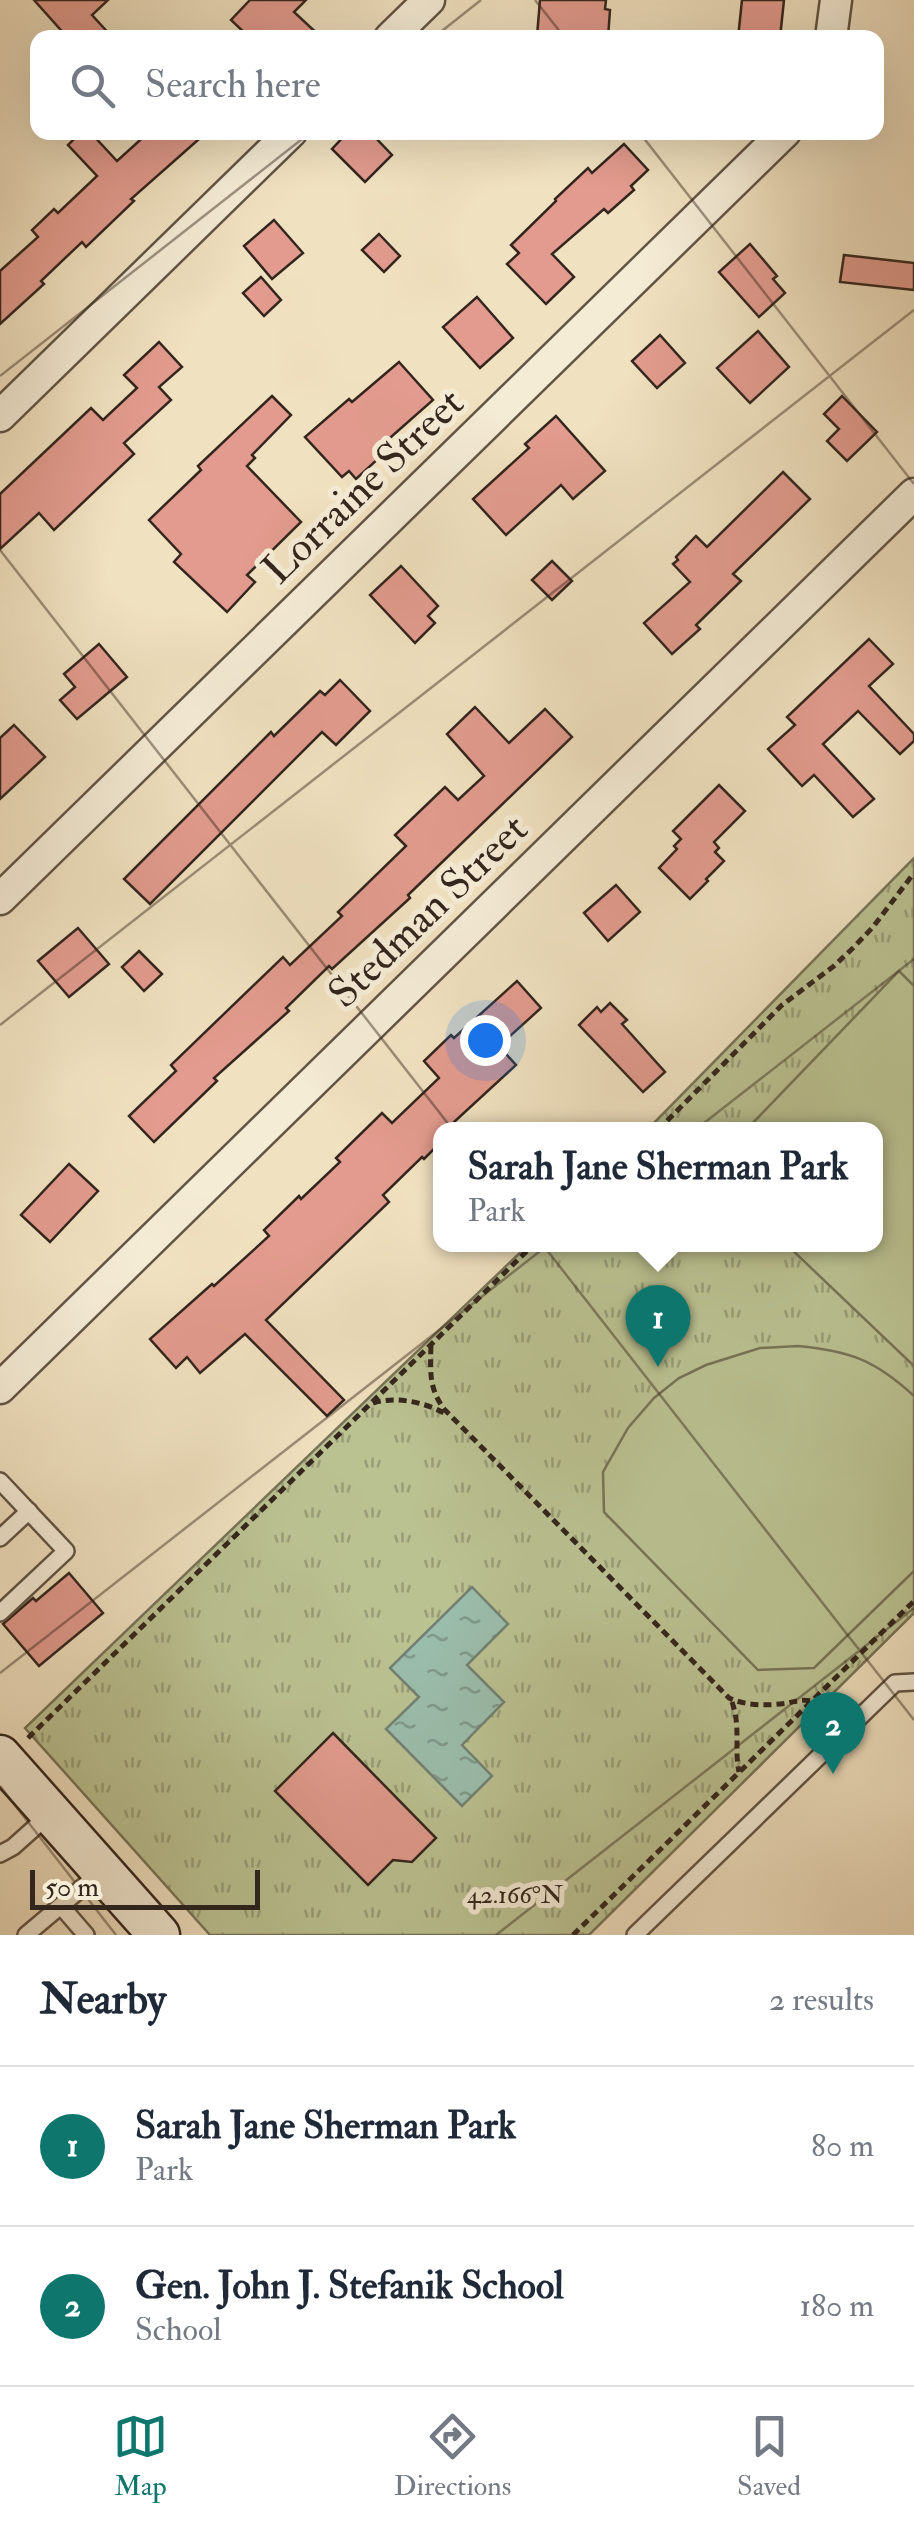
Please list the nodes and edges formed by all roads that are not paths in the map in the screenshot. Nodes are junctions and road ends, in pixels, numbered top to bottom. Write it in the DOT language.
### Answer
graph roads {
  1 [pos="429,0"];
  2 [pos="836,0"];
  3 [pos="398,30"];
  4 [pos="832,30"];
  5 [pos="283,140"];
  6 [pos="777,140"];
  7 [pos="0,416"];
  8 [pos="914,494"];
  9 [pos="0,899"];
  10 [pos="0,1388"];
  11 [pos="0,1481"];
  12 [pos="29,1511"];
  13 [pos="0,1538"];
  14 [pos="0,1613"];
  15 [pos="914,1682"];
  16 [pos="2,1758"];
  17 [pos="51,1813"];
  18 [pos="1,1855"];
  19 [pos="102,1871"];
  20 [pos="61,1906"];
  21 [pos="26,1935"];
  22 [pos="86,1935"];
  23 [pos="159,1935"];
  24 [pos="635,1935"];
  1 -- 3 [label="street"];
  2 -- 4 [label="street"];
  5 -- 7 [label="street"];
  6 -- 9 [label="street, Lorraine Street"];
  8 -- 10 [label="street, Stedman Street"];
  11 -- 12 [label="lane"];
  12 -- 13 [label="lane"];
  12 -- 14 [label="lane"];
  15 -- 24 [label="lane"];
  16 -- 17 [label="main road"];
  17 -- 18 [label="lane"];
  17 -- 19 [label="main road"];
  19 -- 20 [label="lane"];
  19 -- 23 [label="main road"];
  20 -- 21 [label="lane"];
  20 -- 22 [label="lane"];
}
